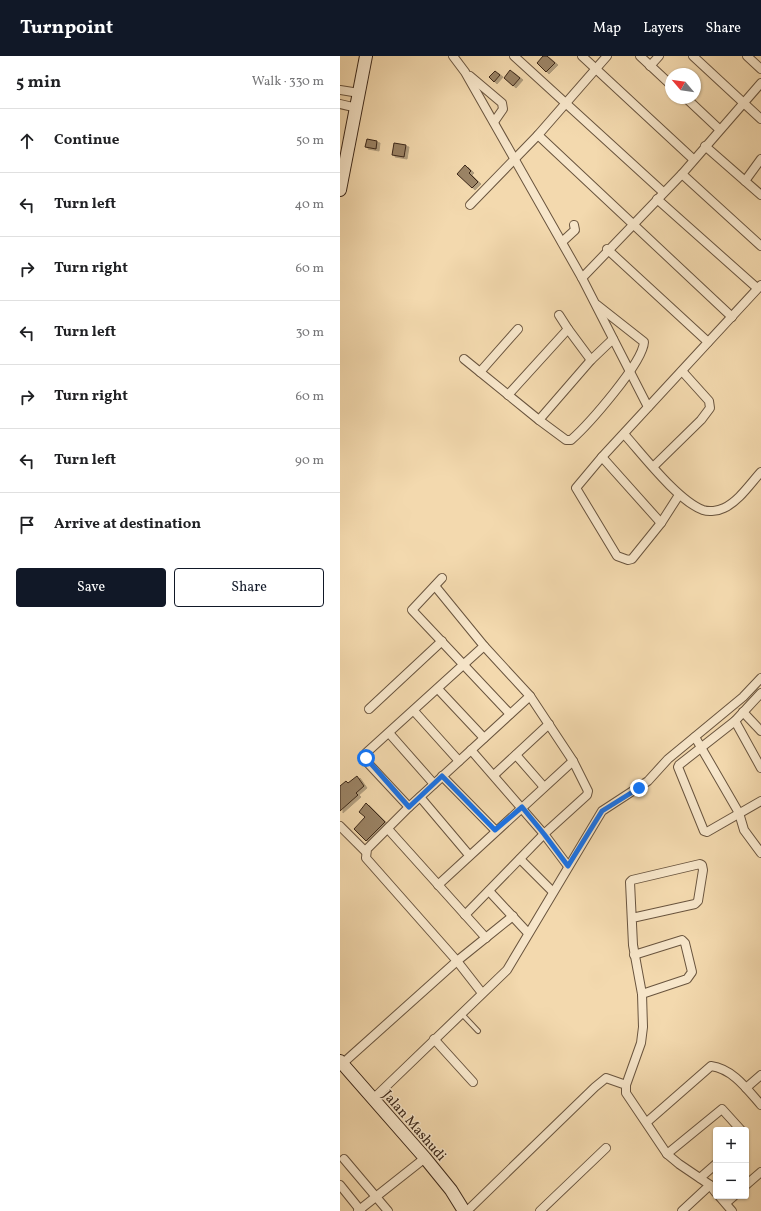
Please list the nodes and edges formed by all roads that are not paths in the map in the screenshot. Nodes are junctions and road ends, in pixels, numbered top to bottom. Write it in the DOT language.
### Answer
graph roads {
  1 [pos="366,56"];
  2 [pos="453,56"];
  3 [pos="514,56"];
  4 [pos="582,56"];
  5 [pos="607,56"];
  6 [pos="640,56"];
  7 [pos="659,56"];
  8 [pos="693,56"];
  9 [pos="747,56"];
  10 [pos="650,66"];
  11 [pos="596,68"];
  12 [pos="761,69"];
  13 [pos="465,72"];
  14 [pos="665,80"];
  15 [pos="761,83"];
  16 [pos="340,90"];
  17 [pos="359,93"];
  18 [pos="566,102"];
  19 [pos="743,102"];
  20 [pos="340,104"];
  21 [pos="693,104"];
  22 [pos="357,108"];
  23 [pos="761,119"];
  24 [pos="494,122"];
  25 [pos="720,129"];
  26 [pos="538,135"];
  27 [pos="705,146"];
  28 [pos="514,159"];
  29 [pos="693,159"];
  30 [pos="761,159"];
  31 [pos="682,174"];
  32 [pos="745,181"];
  33 [pos="340,190"];
  34 [pos="664,192"];
  35 [pos="761,195"];
  36 [pos="657,199"];
  37 [pos="470,205"];
  38 [pos="632,225"];
  39 [pos="574,226"];
  40 [pos="562,242"];
  41 [pos="761,246"];
  42 [pos="607,250"];
  43 [pos="582,278"];
  44 [pos="759,287"];
  45 [pos="595,304"];
  46 [pos="559,315"];
  47 [pos="732,317"];
  48 [pos="518,329"];
  49 [pos="568,329"];
  50 [pos="613,339"];
  51 [pos="708,342"];
  52 [pos="464,359"];
  53 [pos="591,360"];
  54 [pos="480,372"];
  55 [pos="682,372"];
  56 [pos="630,373"];
  57 [pos="508,395"];
  58 [pos="648,407"];
  59 [pos="539,420"];
  60 [pos="624,434"];
  61 [pos="602,457"];
  62 [pos="654,466"];
  63 [pos="761,472"];
  64 [pos="680,495"];
  65 [pos="661,522"];
  66 [pos="442,578"];
  67 [pos="435,586"];
  68 [pos="442,641"];
  69 [pos="484,646"];
  70 [pos="463,665"];
  71 [pos="761,678"];
  72 [pos="438,689"];
  73 [pos="761,693"];
  74 [pos="530,696"];
  75 [pos="369,709"];
  76 [pos="414,711"];
  77 [pos="743,712"];
  78 [pos="510,714"];
  79 [pos="735,721"];
  80 [pos="549,724"];
  81 [pos="761,731"];
  82 [pos="389,733"];
  83 [pos="695,737"];
  84 [pos="484,738"];
  85 [pos="702,747"];
  86 [pos="471,750"];
  87 [pos="516,755"];
  88 [pos="459,761"];
  89 [pos="573,761"];
  90 [pos="761,768"];
  91 [pos="494,775"];
  92 [pos="442,776"];
  93 [pos="434,784"];
  94 [pos="544,787"];
  95 [pos="420,797"];
  96 [pos="761,802"];
  97 [pos="409,807"];
  98 [pos="522,807"];
  99 [pos="739,813"];
  100 [pos="340,826"];
  101 [pos="388,829"];
  102 [pos="495,830"];
  103 [pos="544,834"];
  104 [pos="366,852"];
  105 [pos="761,853"];
  106 [pos="469,854"];
  107 [pos="520,859"];
  108 [pos="568,866"];
  109 [pos="438,885"];
  110 [pos="489,891"];
  111 [pos="552,891"];
  112 [pos="465,915"];
  113 [pos="513,916"];
  114 [pos="632,918"];
  115 [pos="528,933"];
  116 [pos="486,938"];
  117 [pos="634,955"];
  118 [pos="457,962"];
  119 [pos="482,993"];
  120 [pos="642,994"];
  121 [pos="461,1013"];
  122 [pos="478,1031"];
  123 [pos="434,1039"];
  124 [pos="341,1062"];
  125 [pos="761,1075"];
  126 [pos="473,1082"];
  127 [pos="624,1084"];
  128 [pos="746,1088"];
  129 [pos="373,1099"];
  130 [pos="761,1105"];
  131 [pos="647,1122"];
  132 [pos="738,1127"];
  133 [pos="606,1148"];
  134 [pos="668,1154"];
  135 [pos="425,1158"];
  136 [pos="344,1159"];
  137 [pos="713,1167"];
  138 [pos="761,1172"];
  139 [pos="700,1178"];
  140 [pos="749,1182"];
  141 [pos="340,1185"];
  142 [pos="707,1188"];
  143 [pos="713,1191"];
  144 [pos="376,1197"];
  145 [pos="722,1199"];
  146 [pos="731,1199"];
  147 [pos="726,1203"];
  148 [pos="360,1210"];
  149 [pos="388,1211"];
  150 [pos="465,1211"];
  151 [pos="540,1211"];
  152 [pos="682,1211"];
  153 [pos="732,1211"];
  1 -- 17 [label="street"];
  2 -- 13 [label="street"];
  3 -- 18 [label="street"];
  4 -- 11 [label="street"];
  5 -- 11 [label="street"];
  6 -- 10 [label="street"];
  7 -- 10 [label="street"];
  8 -- 19 [label="street"];
  9 -- 12 [label="street"];
  10 -- 14 [label="street"];
  11 -- 18 [label="street"];
  11 -- 29 [label="street"];
  13 -- 24 [label="street"];
  13 -- 24 [label="street"];
  15 -- 19 [label="street"];
  16 -- 17 [label="street"];
  17 -- 22 [label="street"];
  18 -- 26 [label="street"];
  18 -- 34 [label="street"];
  19 -- 23 [label="street"];
  19 -- 25 [label="street"];
  20 -- 22 [label="street"];
  21 -- 25 [label="street"];
  22 -- 33 [label="street"];
  24 -- 28 [label="street"];
  25 -- 27 [label="street"];
  26 -- 28 [label="street"];
  26 -- 38 [label="street"];
  27 -- 29 [label="street"];
  27 -- 32 [label="street"];
  28 -- 37 [label="street"];
  28 -- 40 [label="street"];
  29 -- 31 [label="street"];
  30 -- 32 [label="street"];
  31 -- 34 [label="street"];
  31 -- 41 [label="street"];
  32 -- 35 [label="street"];
  34 -- 36 [label="street"];
  36 -- 38 [label="street"];
  36 -- 44 [label="street"];
  38 -- 42 [label="street"];
  38 -- 47 [label="street"];
  39 -- 40 [label="street"];
  40 -- 43 [label="street"];
  42 -- 43 [label="street"];
  42 -- 51 [label="street"];
  43 -- 45 [label="street"];
  44 -- 47 [label="street"];
  45 -- 50 [label="street"];
  45 -- 56 [label="street"];
  46 -- 49 [label="street"];
  47 -- 51 [label="street"];
  48 -- 54 [label="street"];
  49 -- 53 [label="street"];
  49 -- 57 [label="street"];
  50 -- 53 [label="street"];
  50 -- 56 [label="street"];
  51 -- 55 [label="street"];
  52 -- 54 [label="street"];
  53 -- 59 [label="street"];
  54 -- 57 [label="street"];
  55 -- 58 [label="street"];
  55 -- 62 [label="street"];
  56 -- 58 [label="street"];
  56 -- 59 [label="street"];
  57 -- 59 [label="street"];
  58 -- 60 [label="street"];
  60 -- 61 [label="street"];
  60 -- 62 [label="street"];
  61 -- 65 [label="street"];
  61 -- 65 [label="street"];
  62 -- 64 [label="street"];
  63 -- 64 [label="street"];
  64 -- 65 [label="street"];
  66 -- 67 [label="street"];
  67 -- 68 [label="street"];
  67 -- 69 [label="street"];
  68 -- 70 [label="street"];
  68 -- 75 [label="street"];
  69 -- 70 [label="street"];
  69 -- 74 [label="street"];
  70 -- 72 [label="street"];
  70 -- 78 [label="street"];
  71 -- 83 [label="street"];
  72 -- 76 [label="street"];
  72 -- 84 [label="street"];
  73 -- 77 [label="street"];
  74 -- 78 [label="street"];
  74 -- 80 [label="street"];
  76 -- 82 [label="street"];
  76 -- 88 [label="street"];
  77 -- 79 [label="street"];
  77 -- 81 [label="street"];
  78 -- 84 [label="street"];
  79 -- 85 [label="street"];
  79 -- 90 [label="street"];
  80 -- 87 [label="street"];
  80 -- 89 [label="street"];
  82 -- 93 [label="street"];
  82 -- 97 [label="street"];
  83 -- 85 [label="street"];
  83 -- 108 [label="street"];
  84 -- 86 [label="street"];
  85 -- 99 [label="street"];
  85 -- 99 [label="street"];
  86 -- 88 [label="street"];
  86 -- 91 [label="street"];
  87 -- 91 [label="street"];
  87 -- 94 [label="street"];
  88 -- 92 [label="street"];
  89 -- 94 [label="street"];
  89 -- 103 [label="street"];
  91 -- 98 [label="street"];
  92 -- 93 [label="street"];
  92 -- 102 [label="street"];
  93 -- 95 [label="street"];
  94 -- 98 [label="street"];
  95 -- 97 [label="street"];
  95 -- 106 [label="street"];
  96 -- 99 [label="street"];
  97 -- 101 [label="street"];
  98 -- 102 [label="street"];
  98 -- 103 [label="street"];
  99 -- 105 [label="street"];
  100 -- 104 [label="street"];
  101 -- 104 [label="street"];
  101 -- 109 [label="street"];
  102 -- 106 [label="street"];
  103 -- 107 [label="street"];
  103 -- 108 [label="street"];
  104 -- 118 [label="street"];
  106 -- 109 [label="street"];
  107 -- 110 [label="street"];
  107 -- 111 [label="street"];
  108 -- 111 [label="street"];
  109 -- 112 [label="street"];
  110 -- 112 [label="street"];
  110 -- 113 [label="street"];
  111 -- 115 [label="street"];
  112 -- 116 [label="street"];
  113 -- 115 [label="street"];
  113 -- 116 [label="street"];
  114 -- 114 [label="street"];
  114 -- 117 [label="street"];
  115 -- 119 [label="street"];
  116 -- 118 [label="street"];
  117 -- 120 [label="street"];
  117 -- 120 [label="street"];
  118 -- 119 [label="street"];
  118 -- 124 [label="street"];
  119 -- 121 [label="street"];
  120 -- 127 [label="street"];
  121 -- 122 [label="lane"];
  121 -- 123 [label="street"];
  123 -- 126 [label="street"];
  123 -- 129 [label="street"];
  124 -- 129 [label="street, Jalan Mashudi"];
  125 -- 128 [label="street"];
  127 -- 131 [label="street"];
  127 -- 150 [label="street"];
  128 -- 130 [label="street"];
  128 -- 131 [label="street"];
  129 -- 135 [label="street, Jalan Mashudi"];
  131 -- 134 [label="street"];
  132 -- 134 [label="street"];
  133 -- 151 [label="street"];
  134 -- 139 [label="street"];
  135 -- 144 [label="street"];
  135 -- 150 [label="street, Jalan Mashudi"];
  136 -- 144 [label="street"];
  137 -- 139 [label="street"];
  138 -- 140 [label="street"];
  139 -- 142 [label="street"];
  141 -- 148 [label="street"];
  142 -- 143 [label="street"];
  142 -- 152 [label="street"];
  144 -- 148 [label="street"];
  144 -- 149 [label="street"];
  145 -- 147 [label="street"];
  146 -- 147 [label="street"];
  147 -- 153 [label="street"];
}
